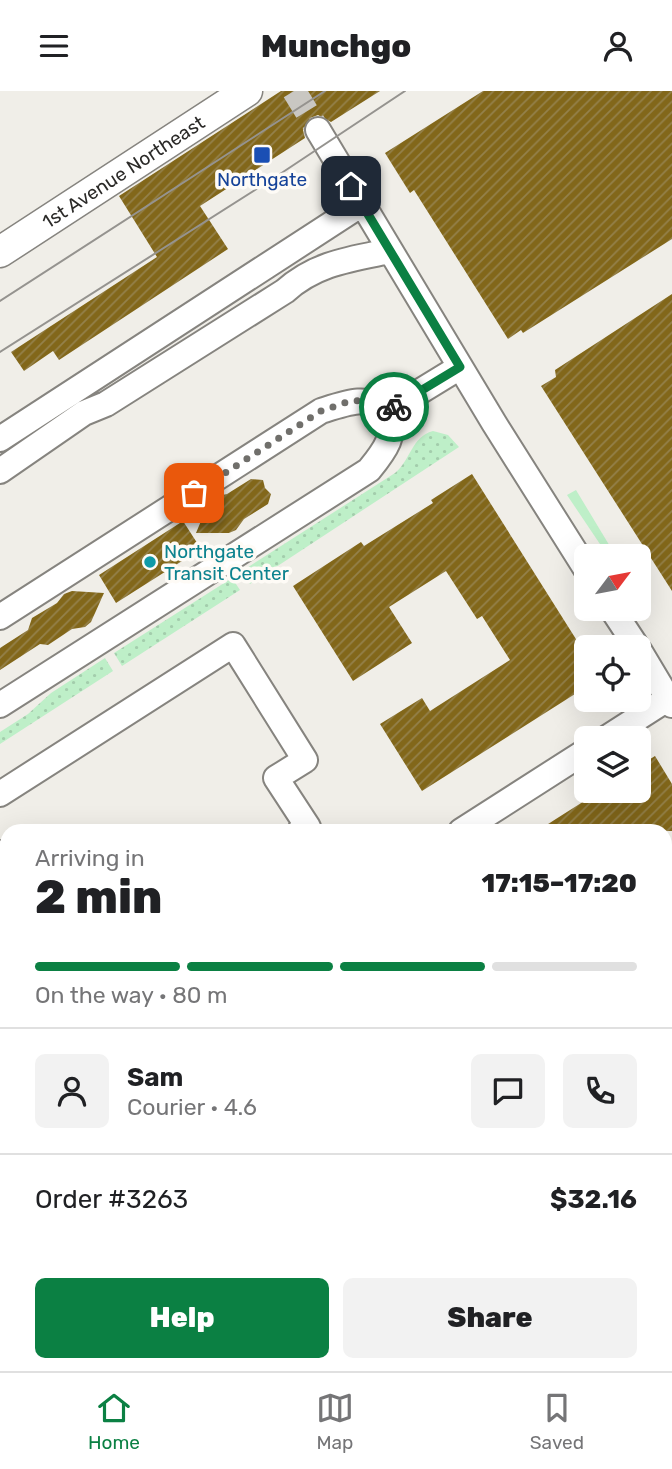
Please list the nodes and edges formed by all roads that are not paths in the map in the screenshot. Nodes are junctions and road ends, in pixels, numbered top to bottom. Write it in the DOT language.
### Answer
graph roads {
  1 [pos="247,91"];
  2 [pos="318,130"];
  3 [pos="362,204"];
  4 [pos="390,251"];
  5 [pos="0,252"];
  6 [pos="460,367"];
  7 [pos="393,408"];
  8 [pos="0,439"];
  9 [pos="0,471"];
  10 [pos="574,550"];
  11 [pos="0,617"];
  12 [pos="651,669"];
  13 [pos="671,700"];
  14 [pos="0,705"];
  15 [pos="627,726"];
  16 [pos="574,759"];
  17 [pos="0,794"];
  18 [pos="306,824"];
  19 [pos="472,824"];
  1 -- 5 [label="main road, 1st Avenue Northeast"];
  2 -- 3 [label="street"];
  3 -- 4 [label="street"];
  3 -- 8 [label="street"];
  4 -- 6 [label="street"];
  4 -- 9 [label="street"];
  6 -- 7 [label="street"];
  6 -- 10 [label="street"];
  7 -- 11 [label="street"];
  7 -- 14 [label="street"];
  12 -- 13 [label="street"];
  13 -- 15 [label="street"];
  16 -- 19 [label="street"];
  17 -- 18 [label="street"];
}
